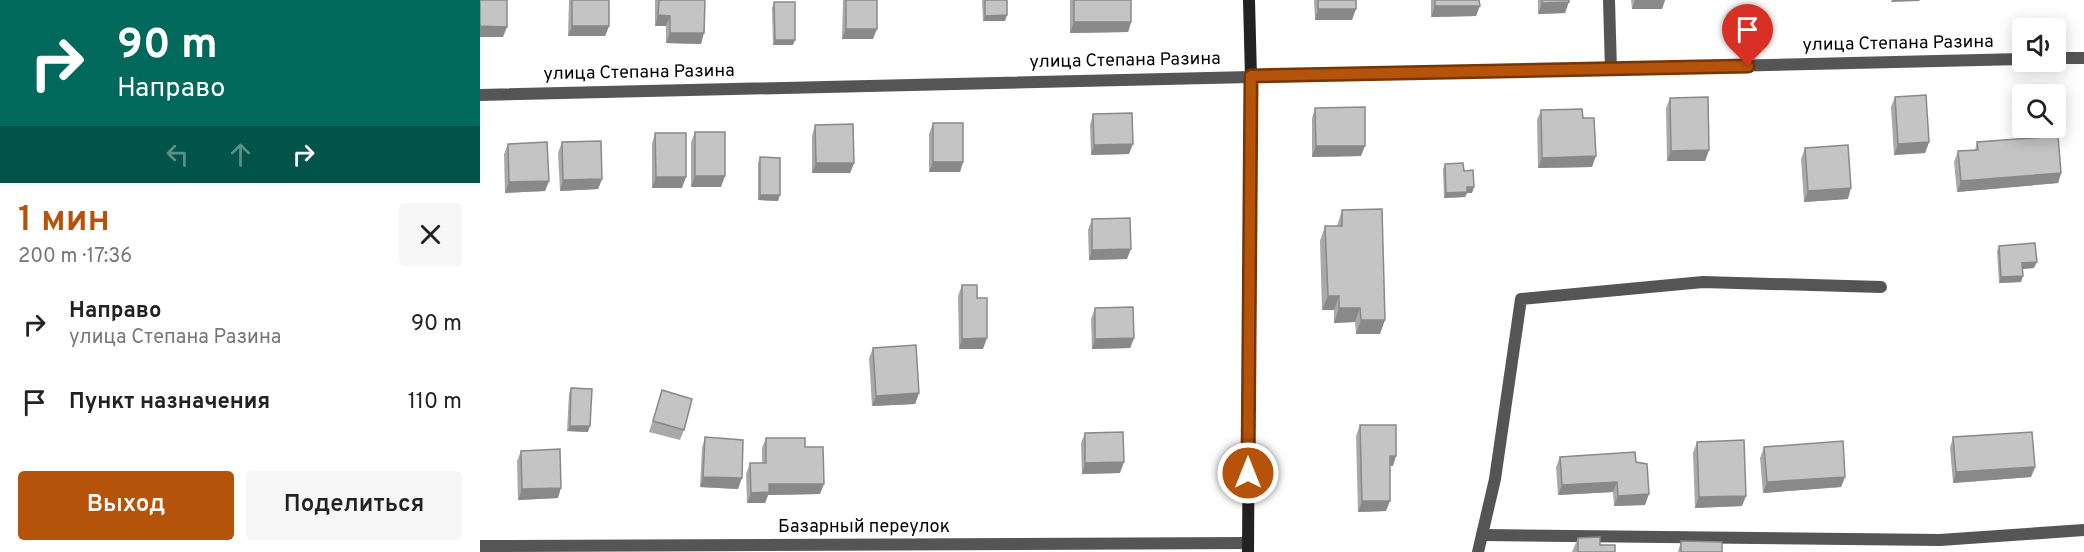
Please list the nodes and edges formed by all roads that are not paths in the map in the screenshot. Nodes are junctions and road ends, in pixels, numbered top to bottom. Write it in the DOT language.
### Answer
graph roads {
  1 [pos="1249,0"];
  2 [pos="1609,0"];
  3 [pos="2066,58"];
  4 [pos="2084,58"];
  5 [pos="2012,59"];
  6 [pos="1611,70"];
  7 [pos="1251,76"];
  8 [pos="480,95"];
  9 [pos="1881,287"];
  10 [pos="2084,530"];
  11 [pos="1482,535"];
  12 [pos="480,546"];
  13 [pos="1248,547"];
  14 [pos="1478,552"];
  1 -- 7 [label="street"];
  2 -- 6 [label="street"];
  3 -- 4 [label="street"];
  5 -- 6 [label="street, улица Степана Разина"];
  6 -- 7 [label="street, улица Степана Разина"];
  7 -- 8 [label="street, улица Степана Разина"];
  7 -- 13 [label="street"];
  9 -- 11 [label="street"];
  10 -- 11 [label="street"];
  11 -- 14 [label="street"];
  12 -- 13 [label="street, Базарный переулок"];
}
